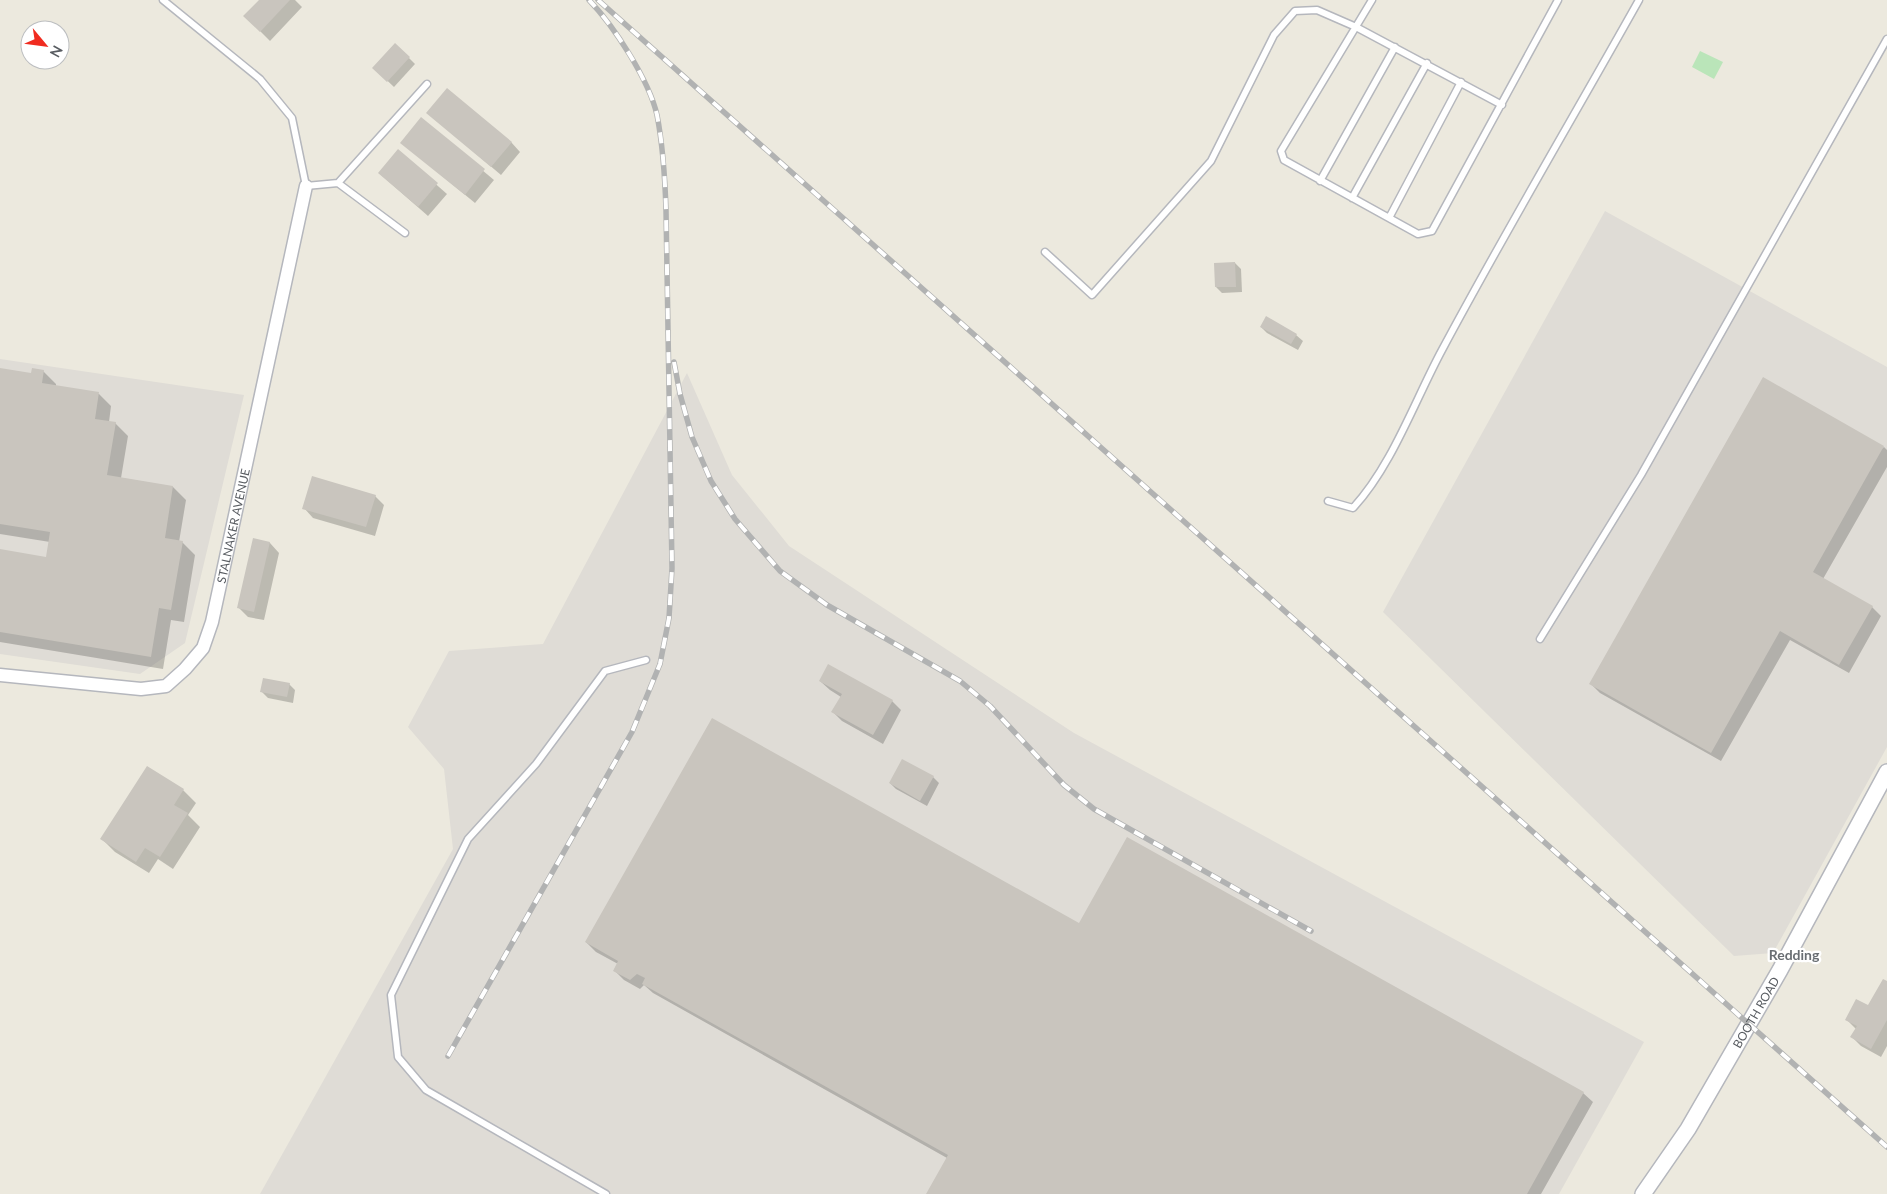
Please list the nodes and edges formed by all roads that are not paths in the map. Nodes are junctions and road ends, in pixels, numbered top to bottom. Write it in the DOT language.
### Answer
graph roads {
  1 [pos="163,0"];
  2 [pos="1372,0"];
  3 [pos="1558,0"];
  4 [pos="1639,0"];
  5 [pos="1356,27"];
  6 [pos="1887,39"];
  7 [pos="1396,47"];
  8 [pos="1427,63"];
  9 [pos="1461,82"];
  10 [pos="427,84"];
  11 [pos="1502,105"];
  12 [pos="1320,181"];
  13 [pos="338,184"];
  14 [pos="306,186"];
  15 [pos="1352,198"];
  16 [pos="1389,218"];
  17 [pos="405,233"];
  18 [pos="1045,252"];
  19 [pos="1328,501"];
  20 [pos="1540,639"];
  21 [pos="646,660"];
  22 [pos="0,675"];
  23 [pos="1887,772"];
  24 [pos="606,1194"];
  25 [pos="1643,1194"];
  1 -- 14 [label="lane"];
  2 -- 5 [label="lane"];
  3 -- 11 [label="lane"];
  4 -- 19 [label="lane"];
  5 -- 7 [label="lane"];
  5 -- 12 [label="lane"];
  5 -- 18 [label="lane"];
  6 -- 20 [label="lane"];
  7 -- 8 [label="lane"];
  7 -- 12 [label="lane"];
  8 -- 9 [label="lane"];
  8 -- 15 [label="lane"];
  9 -- 11 [label="lane"];
  9 -- 16 [label="lane"];
  10 -- 13 [label="lane"];
  11 -- 16 [label="lane"];
  12 -- 15 [label="lane"];
  13 -- 14 [label="lane"];
  13 -- 17 [label="lane"];
  14 -- 22 [label="street, STALNAKER AVENUE"];
  15 -- 16 [label="lane"];
  21 -- 24 [label="lane"];
  23 -- 25 [label="street, BOOTH ROAD"];
}
